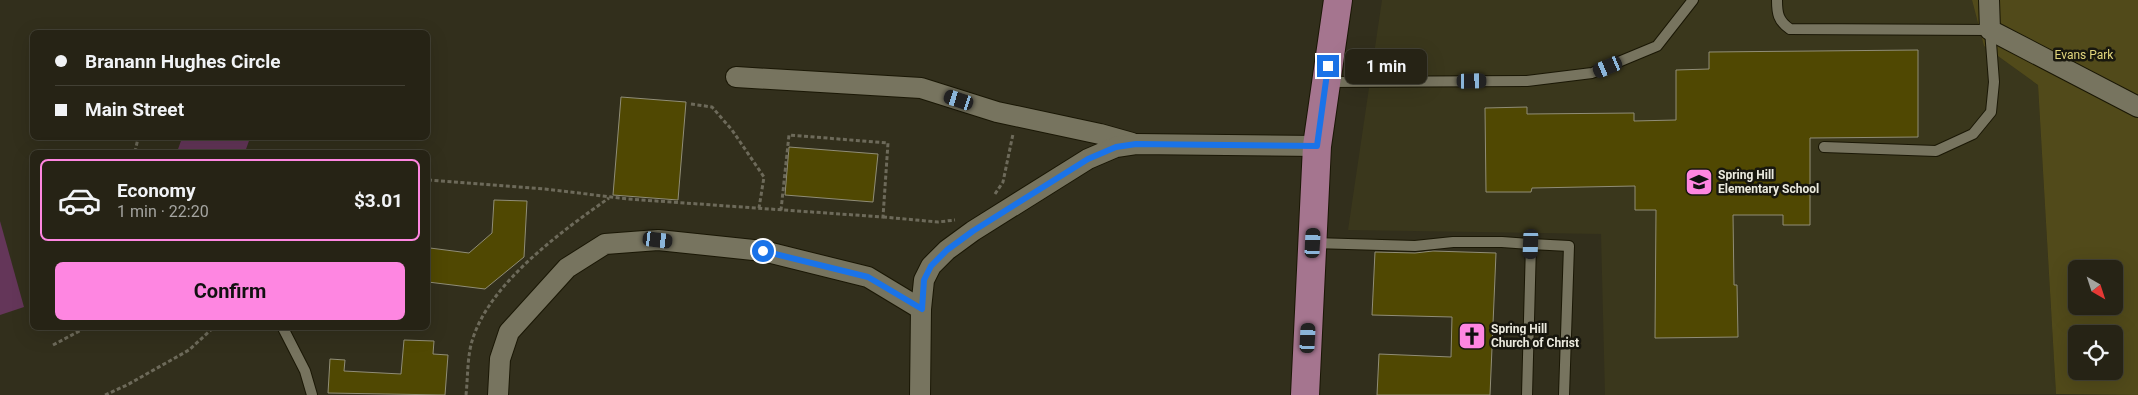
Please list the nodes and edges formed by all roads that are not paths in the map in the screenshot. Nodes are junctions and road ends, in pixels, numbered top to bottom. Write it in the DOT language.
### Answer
graph roads {
  1 [pos="1338,0"];
  2 [pos="1693,0"];
  3 [pos="1777,0"];
  4 [pos="1989,0"];
  5 [pos="1990,30"];
  6 [pos="736,77"];
  7 [pos="1326,82"];
  8 [pos="2138,107"];
  9 [pos="1136,144"];
  10 [pos="1317,146"];
  11 [pos="1824,147"];
  12 [pos="1313,243"];
  13 [pos="1531,244"];
  14 [pos="922,309"];
  15 [pos="284,330"];
  16 [pos="312,395"];
  17 [pos="498,395"];
  18 [pos="920,395"];
  19 [pos="1305,395"];
  20 [pos="1527,395"];
  21 [pos="1564,395"];
  1 -- 7 [label="main road"];
  2 -- 7 [label="lane"];
  3 -- 5 [label="lane"];
  4 -- 5 [label="street"];
  5 -- 8 [label="street"];
  5 -- 11 [label="lane"];
  6 -- 9 [label="street"];
  7 -- 10 [label="main road"];
  9 -- 10 [label="street"];
  9 -- 14 [label="street"];
  10 -- 12 [label="main road"];
  12 -- 13 [label="lane"];
  12 -- 19 [label="main road"];
  13 -- 20 [label="lane"];
  13 -- 21 [label="lane"];
  14 -- 17 [label="street"];
  14 -- 18 [label="street"];
  15 -- 16 [label="lane"];
}
